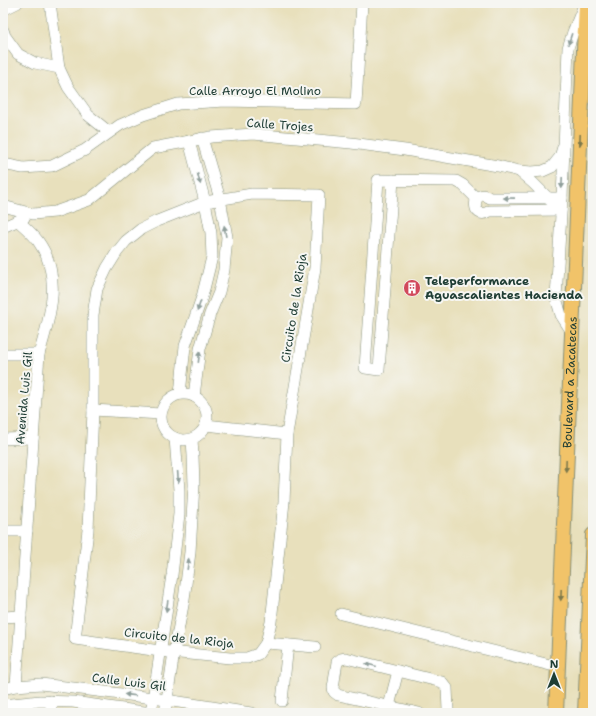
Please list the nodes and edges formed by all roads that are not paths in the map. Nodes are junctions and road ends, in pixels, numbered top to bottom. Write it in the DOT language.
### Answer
graph roads {
  1 [pos="18,3"];
  2 [pos="50,3"];
  3 [pos="362,3"];
  4 [pos="586,3"];
  5 [pos="3,10"];
  6 [pos="3,30"];
  7 [pos="59,68"];
  8 [pos="109,132"];
  9 [pos="202,138"];
  10 [pos="189,141"];
  11 [pos="563,147"];
  12 [pos="3,164"];
  13 [pos="519,171"];
  14 [pos="394,180"];
  15 [pos="476,198"];
  16 [pos="562,198"];
  17 [pos="220,199"];
  18 [pos="550,199"];
  19 [pos="205,202"];
  20 [pos="3,206"];
  21 [pos="561,210"];
  22 [pos="33,214"];
  23 [pos="18,221"];
  24 [pos="3,227"];
  25 [pos="572,332"];
  26 [pos="3,354"];
  27 [pos="39,354"];
  28 [pos="180,394"];
  29 [pos="194,396"];
  30 [pos="93,410"];
  31 [pos="161,414"];
  32 [pos="206,425"];
  33 [pos="287,434"];
  34 [pos="33,438"];
  35 [pos="175,438"];
  36 [pos="3,439"];
  37 [pos="192,439"];
  38 [pos="3,531"];
  39 [pos="27,531"];
  40 [pos="593,534"];
  41 [pos="341,614"];
  42 [pos="21,616"];
  43 [pos="3,617"];
  44 [pos="266,643"];
  45 [pos="288,645"];
  46 [pos="315,647"];
  47 [pos="160,651"];
  48 [pos="174,652"];
  49 [pos="558,667"];
  50 [pos="398,671"];
  51 [pos="16,686"];
  52 [pos="3,689"];
  53 [pos="153,698"];
  54 [pos="167,700"];
  55 [pos="51,701"];
  56 [pos="282,701"];
  57 [pos="3,705"];
  58 [pos="389,706"];
  59 [pos="51,713"];
  60 [pos="151,713"];
  61 [pos="165,713"];
  62 [pos="251,713"];
  63 [pos="419,713"];
  64 [pos="449,713"];
  65 [pos="556,713"];
  66 [pos="586,713"];
  1 -- 5 [label="street"];
  2 -- 7 [label="street"];
  3 -- 8 [label="street, Calle Arroyo El Molino"];
  4 -- 11 [label="street, one-way"];
  4 -- 25 [label="main road, Boulevard a Zacatecas, one-way"];
  6 -- 7 [label="street"];
  7 -- 8 [label="street"];
  8 -- 12 [label="street, Calle Arroyo El Molino"];
  9 -- 10 [label="street, Calle Trojes"];
  9 -- 13 [label="street, Calle Trojes"];
  9 -- 17 [label="street"];
  10 -- 19 [label="street, one-way"];
  10 -- 22 [label="street, Calle Trojes"];
  11 -- 13 [label="street, Calle Trojes"];
  11 -- 16 [label="street, one-way"];
  13 -- 18 [label="street"];
  14 -- 14 [label="street"];
  14 -- 15 [label="street"];
  18 -- 15 [label="street, one-way"];
  15 -- 21 [label="street"];
  16 -- 18 [label="street"];
  16 -- 21 [label="street"];
  17 -- 19 [label="street, Circuito de la Rioja"];
  29 -- 17 [label="street, one-way"];
  17 -- 33 [label="street, Circuito de la Rioja"];
  18 -- 21 [label="street"];
  19 -- 28 [label="street, one-way"];
  19 -- 30 [label="street, Circuito de la Rioja"];
  20 -- 22 [label="street, Calle Trojes"];
  21 -- 25 [label="street"];
  22 -- 23 [label="street"];
  23 -- 24 [label="street"];
  23 -- 27 [label="street, Avenida Luis Gil"];
  25 -- 49 [label="main road, Boulevard a Zacatecas, one-way"];
  26 -- 27 [label="street"];
  27 -- 34 [label="street, Avenida Luis Gil"];
  28 -- 29 [label="street"];
  28 -- 31 [label="street"];
  29 -- 32 [label="street"];
  30 -- 31 [label="street"];
  30 -- 47 [label="street, Circuito de la Rioja"];
  31 -- 35 [label="street"];
  32 -- 33 [label="street"];
  32 -- 37 [label="street"];
  33 -- 44 [label="street, Circuito de la Rioja"];
  34 -- 36 [label="street"];
  34 -- 39 [label="street, Avenida Luis Gil"];
  35 -- 37 [label="street"];
  35 -- 47 [label="street, one-way"];
  48 -- 37 [label="street, one-way"];
  38 -- 39 [label="street"];
  39 -- 42 [label="street, Avenida Luis Gil"];
  40 -- 66 [label="main road"];
  41 -- 49 [label="street"];
  42 -- 43 [label="street"];
  42 -- 51 [label="street, Avenida Luis Gil"];
  44 -- 45 [label="street"];
  44 -- 48 [label="street, Circuito de la Rioja"];
  45 -- 46 [label="street"];
  45 -- 56 [label="street"];
  47 -- 48 [label="street, Circuito de la Rioja"];
  47 -- 53 [label="street"];
  48 -- 54 [label="street"];
  49 -- 65 [label="main road, Boulevard a Zacatecas"];
  50 -- 58 [label="street"];
  50 -- 58 [label="street, one-way"];
  50 -- 64 [label="street"];
  51 -- 52 [label="street, Calle Luis Gil"];
  53 -- 51 [label="street, Calle Luis Gil, one-way"];
  53 -- 54 [label="street, Calle Luis Gil"];
  53 -- 60 [label="street"];
  54 -- 61 [label="street"];
  54 -- 62 [label="street, Calle Luis Gil"];
  55 -- 57 [label="street"];
  55 -- 59 [label="street"];
  55 -- 60 [label="street"];
  58 -- 63 [label="street"];
}
